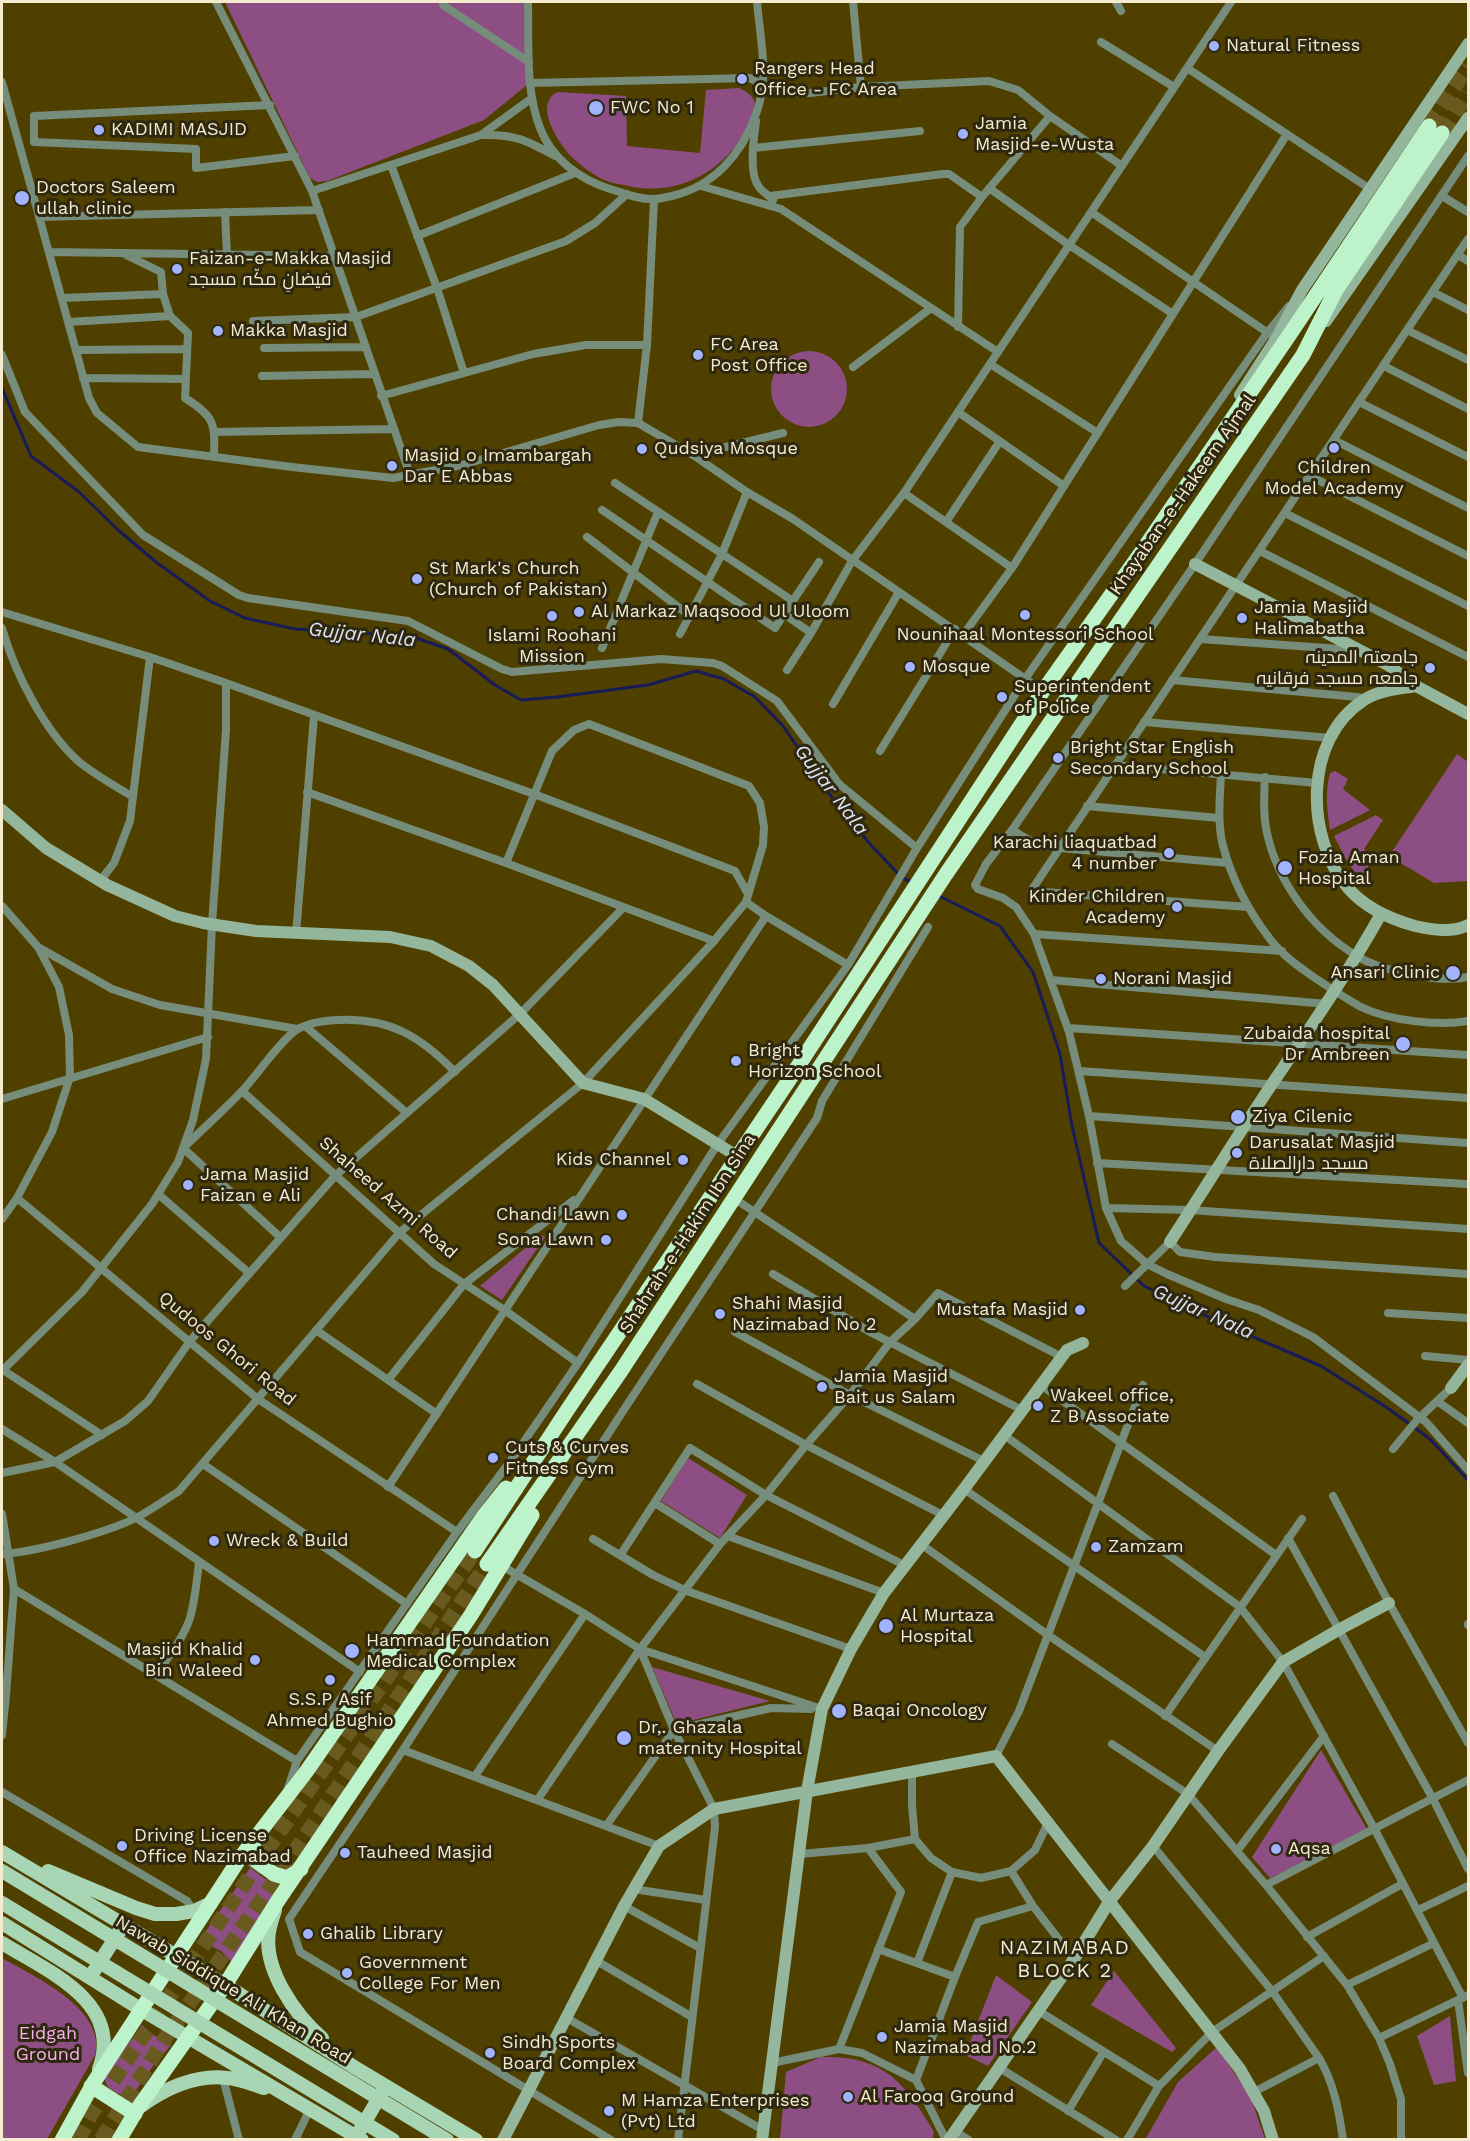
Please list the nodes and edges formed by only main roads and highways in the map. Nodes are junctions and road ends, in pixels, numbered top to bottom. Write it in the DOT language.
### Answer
graph roads {
  1 [pos="934,858"];
  2 [pos="922,924"];
  3 [pos="566,1412"];
  4 [pos="475,1551"];
  5 [pos="253,1842"];
  6 [pos="2,1852"];
  7 [pos="301,1869"];
  8 [pos="2,1871"];
  9 [pos="277,1902"];
  10 [pos="2,1903"];
  11 [pos="211,1903"];
  12 [pos="2,1923"];
  13 [pos="124,1925"];
  14 [pos="2,1944"];
  15 [pos="177,1956"];
  16 [pos="90,1977"];
  17 [pos="225,1985"];
  18 [pos="142,2010"];
  19 [pos="187,2037"];
  20 [pos="354,2067"];
  21 [pos="92,2084"];
  22 [pos="386,2086"];
  23 [pos="286,2094"];
  24 [pos="136,2111"];
  25 [pos="63,2135"];
  26 [pos="359,2138"];
  27 [pos="119,2139"];
  28 [pos="393,2139"];
  29 [pos="447,2139"];
  30 [pos="476,2139"];
  1 -- 2 [label="highway, Khayaban-e-Hakeem Ajmal"];
  1 -- 3 [label="highway, Shahrah-e-Hakim Ibn Sina"];
  2 -- 7 [label="highway, Shahrah-e-Hakim Ibn Sina"];
  3 -- 4 [label="highway, Shahrah-e-Hakim Ibn Sina"];
  3 -- 5 [label="highway"];
  5 -- 7 [label="highway"];
  5 -- 11 [label="highway"];
  6 -- 11 [label="main road"];
  6 -- 13 [label="main road"];
  7 -- 9 [label="highway, Shahrah-e-Hakim Ibn Sina"];
  8 -- 29 [label="main road, Nawab Siddique Ali Khan Road, bridge"];
  9 -- 17 [label="highway, Shahrah-e-Hakim Ibn Sina"];
  9 -- 20 [label="main road"];
  10 -- 28 [label="main road, bridge"];
  11 -- 15 [label="highway"];
  12 -- 16 [label="main road"];
  13 -- 15 [label="main road"];
  13 -- 16 [label="main road"];
  14 -- 21 [label="main road"];
  15 -- 17 [label="main road"];
  15 -- 18 [label="highway"];
  16 -- 18 [label="main road"];
  17 -- 19 [label="highway, Shahrah-e-Hakim Ibn Sina"];
  17 -- 20 [label="main road"];
  18 -- 19 [label="main road"];
  18 -- 21 [label="highway"];
  19 -- 23 [label="main road"];
  19 -- 24 [label="highway, Shahrah-e-Hakim Ibn Sina"];
  20 -- 22 [label="main road"];
  21 -- 24 [label="highway"];
  21 -- 25 [label="highway"];
  22 -- 26 [label="main road"];
  22 -- 30 [label="main road"];
  23 -- 24 [label="main road"];
  23 -- 26 [label="main road"];
  24 -- 27 [label="highway, Shahrah-e-Hakim Ibn Sina"];
}
